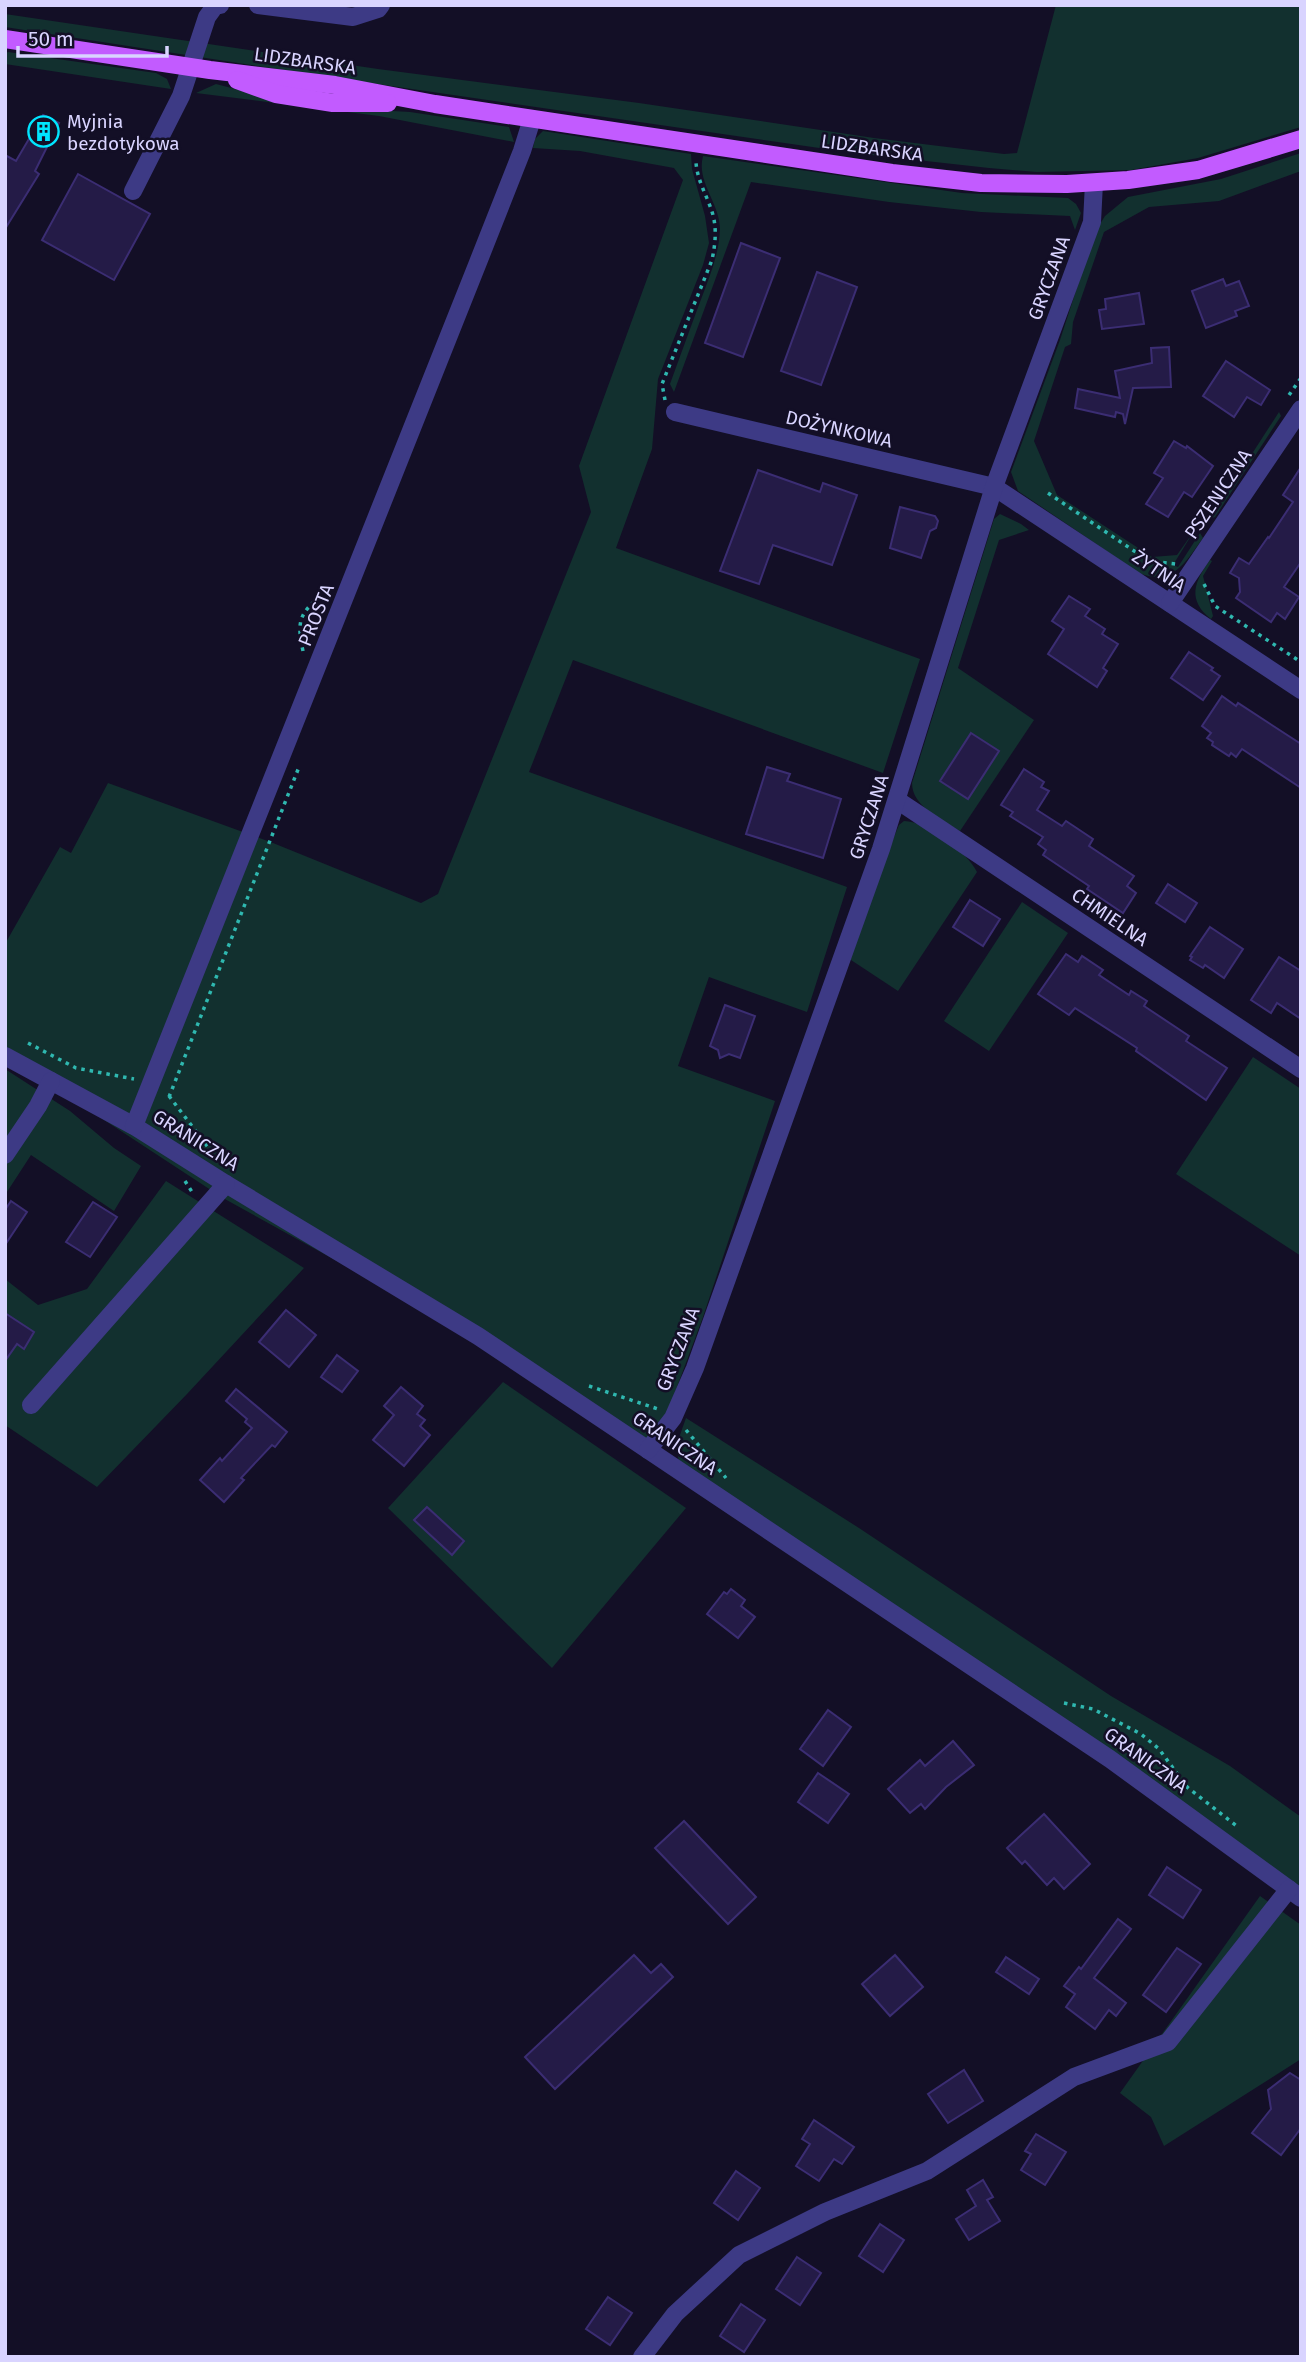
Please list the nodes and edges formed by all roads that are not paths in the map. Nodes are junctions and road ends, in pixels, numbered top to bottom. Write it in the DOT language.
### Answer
graph roads {
  1 [pos="220,5"];
  2 [pos="258,5"];
  3 [pos="381,5"];
  4 [pos="279,6"];
  5 [pos="5,39"];
  6 [pos="190,67"];
  7 [pos="531,119"];
  8 [pos="1301,139"];
  9 [pos="1094,183"];
  10 [pos="133,191"];
  11 [pos="1301,409"];
  12 [pos="675,412"];
  13 [pos="994,487"];
  14 [pos="1170,603"];
  15 [pos="1301,690"];
  16 [pos="897,800"];
  17 [pos="5,1056"];
  18 [pos="1301,1069"];
  19 [pos="51,1081"];
  20 [pos="134,1126"];
  21 [pos="5,1155"];
  22 [pos="226,1184"];
  23 [pos="32,1405"];
  24 [pos="648,1450"];
  25 [pos="1295,1894"];
  26 [pos="642,2357"];
  1 -- 6 [label="street"];
  2 -- 4 [label="street"];
  3 -- 4 [label="street"];
  5 -- 6 [label="main road, LIDZBARSKA"];
  6 -- 7 [label="main road, LIDZBARSKA"];
  6 -- 10 [label="street"];
  7 -- 9 [label="main road, LIDZBARSKA"];
  7 -- 20 [label="street, PROSTA"];
  8 -- 9 [label="main road, LIDZBARSKA"];
  9 -- 13 [label="street, GRYCZANA"];
  11 -- 14 [label="street, PSZENICZNA"];
  12 -- 13 [label="street, DOŻYNKOWA"];
  13 -- 14 [label="street, ŻYTNIA"];
  13 -- 16 [label="street, GRYCZANA"];
  14 -- 15 [label="street, ŻYTNIA"];
  16 -- 18 [label="street, CHMIELNA"];
  16 -- 24 [label="street, GRYCZANA"];
  17 -- 19 [label="street, GRANICZNA"];
  19 -- 20 [label="street, GRANICZNA"];
  19 -- 21 [label="street"];
  20 -- 22 [label="street, GRANICZNA"];
  22 -- 23 [label="street"];
  22 -- 24 [label="street, GRANICZNA"];
  24 -- 25 [label="street, GRANICZNA"];
  25 -- 26 [label="street"];
}
